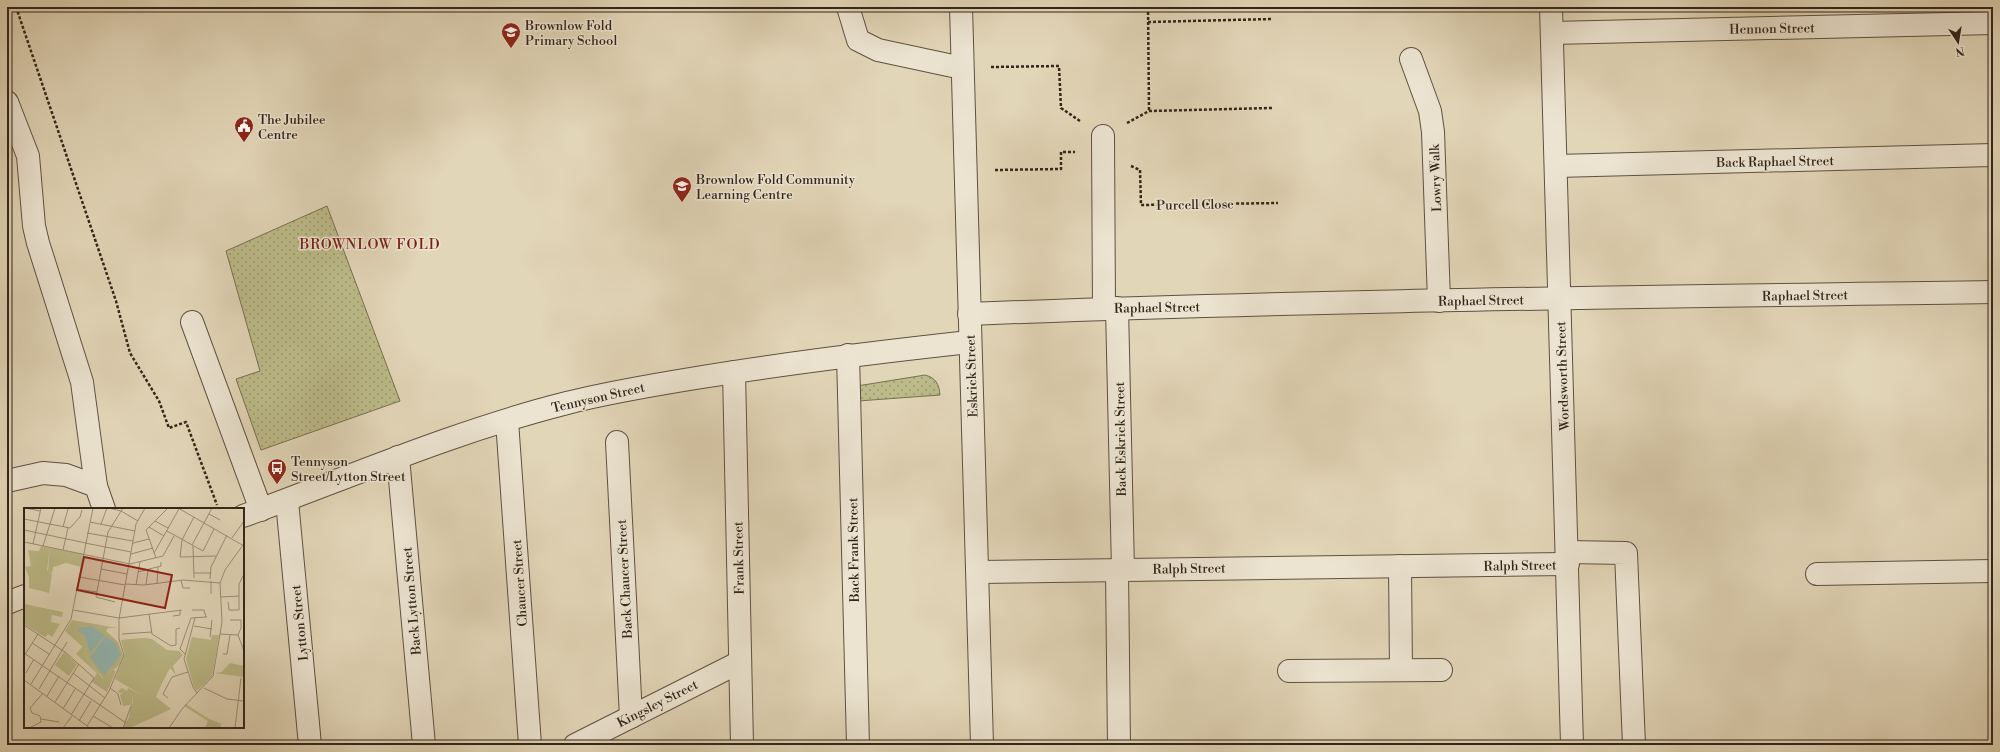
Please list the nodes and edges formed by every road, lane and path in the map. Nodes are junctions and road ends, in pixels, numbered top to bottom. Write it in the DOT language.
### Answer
graph roads {
  1 [pos="16,7"];
  2 [pos="848,7"];
  3 [pos="961,7"];
  4 [pos="1148,7"];
  5 [pos="1551,7"];
  6 [pos="1884,16"];
  7 [pos="1272,19"];
  8 [pos="1148,22"];
  9 [pos="1993,23"];
  10 [pos="1552,32"];
  11 [pos="1411,59"];
  12 [pos="962,68"];
  13 [pos="7,102"];
  14 [pos="1272,108"];
  15 [pos="1149,111"];
  16 [pos="1103,144"];
  17 [pos="1993,155"];
  18 [pos="1556,166"];
  19 [pos="965,171"];
  20 [pos="1278,203"];
  21 [pos="1993,292"];
  22 [pos="1560,298"];
  23 [pos="1439,301"];
  24 [pos="1110,308"];
  25 [pos="969,314"];
  26 [pos="192,322"];
  27 [pos="969,342"];
  28 [pos="848,355"];
  29 [pos="734,372"];
  30 [pos="507,421"];
  31 [pos="618,442"];
  32 [pos="398,457"];
  33 [pos="7,481"];
  34 [pos="96,486"];
  35 [pos="287,500"];
  36 [pos="104,508"];
  37 [pos="218,508"];
  38 [pos="252,513"];
  39 [pos="1568,558"];
  40 [pos="1400,566"];
  41 [pos="1120,570"];
  42 [pos="1993,571"];
  43 [pos="978,572"];
  44 [pos="1817,574"];
  45 [pos="24,596"];
  46 [pos="7,603"];
  47 [pos="740,662"];
  48 [pos="1401,670"];
  49 [pos="1441,670"];
  50 [pos="1289,671"];
  51 [pos="631,716"];
  52 [pos="310,745"];
  53 [pos="424,745"];
  54 [pos="530,745"];
  55 [pos="575,745"];
  56 [pos="742,745"];
  57 [pos="858,745"];
  58 [pos="982,745"];
  59 [pos="1119,745"];
  60 [pos="1572,745"];
  61 [pos="1634,745"];
  1 -- 37 [label="path"];
  2 -- 12 [label="street"];
  3 -- 12 [label="street, Eskrick Street"];
  4 -- 8 [label="path"];
  5 -- 10 [label="street, Wordsworth Street"];
  6 -- 9 [label="street, Hennon Street"];
  6 -- 10 [label="street, Hennon Street"];
  7 -- 8 [label="path"];
  8 -- 15 [label="path"];
  10 -- 18 [label="street, Wordsworth Street"];
  11 -- 23 [label="street, Lowry Walk"];
  12 -- 16 [label="path, Purcell Close"];
  12 -- 19 [label="street, Eskrick Street"];
  13 -- 34 [label="street"];
  14 -- 15 [label="path, Purcell Close"];
  15 -- 16 [label="path, Purcell Close"];
  16 -- 19 [label="path, Purcell Close"];
  16 -- 20 [label="path, Purcell Close"];
  16 -- 24 [label="street"];
  17 -- 18 [label="street, Back Raphael Street"];
  18 -- 22 [label="street, Wordsworth Street"];
  19 -- 25 [label="street, Eskrick Street"];
  21 -- 22 [label="street, Raphael Street"];
  22 -- 23 [label="street, Raphael Street"];
  22 -- 39 [label="street, Wordsworth Street"];
  23 -- 24 [label="street, Raphael Street"];
  24 -- 25 [label="street, Raphael Street"];
  24 -- 41 [label="street, Back Eskrick Street"];
  25 -- 27 [label="street, Eskrick Street"];
  26 -- 38 [label="street"];
  27 -- 28 [label="street, Tennyson Street"];
  27 -- 43 [label="street, Eskrick Street"];
  28 -- 29 [label="street, Tennyson Street"];
  28 -- 57 [label="street, Back Frank Street"];
  29 -- 30 [label="street, Tennyson Street"];
  29 -- 47 [label="street, Frank Street"];
  30 -- 32 [label="street, Tennyson Street"];
  30 -- 54 [label="street, Chaucer Street"];
  31 -- 51 [label="street, Back Chaucer Street"];
  32 -- 35 [label="street, Tennyson Street"];
  32 -- 53 [label="street, Back Lytton Street"];
  33 -- 34 [label="street"];
  34 -- 36 [label="street"];
  35 -- 38 [label="street, Tennyson Street"];
  35 -- 52 [label="street, Lytton Street"];
  39 -- 40 [label="street, Ralph Street"];
  39 -- 60 [label="street, Wordsworth Street"];
  39 -- 61 [label="street, Ralph Street"];
  40 -- 41 [label="street, Ralph Street"];
  40 -- 48 [label="street"];
  41 -- 43 [label="street, Ralph Street"];
  41 -- 59 [label="street, Back Eskrick Street"];
  42 -- 44 [label="street"];
  43 -- 58 [label="street, Eskrick Street"];
  45 -- 46 [label="street"];
  47 -- 51 [label="street, Kingsley Street"];
  47 -- 56 [label="street, Frank Street"];
  48 -- 49 [label="street"];
  48 -- 50 [label="street"];
  51 -- 55 [label="street, Kingsley Street"];
}
